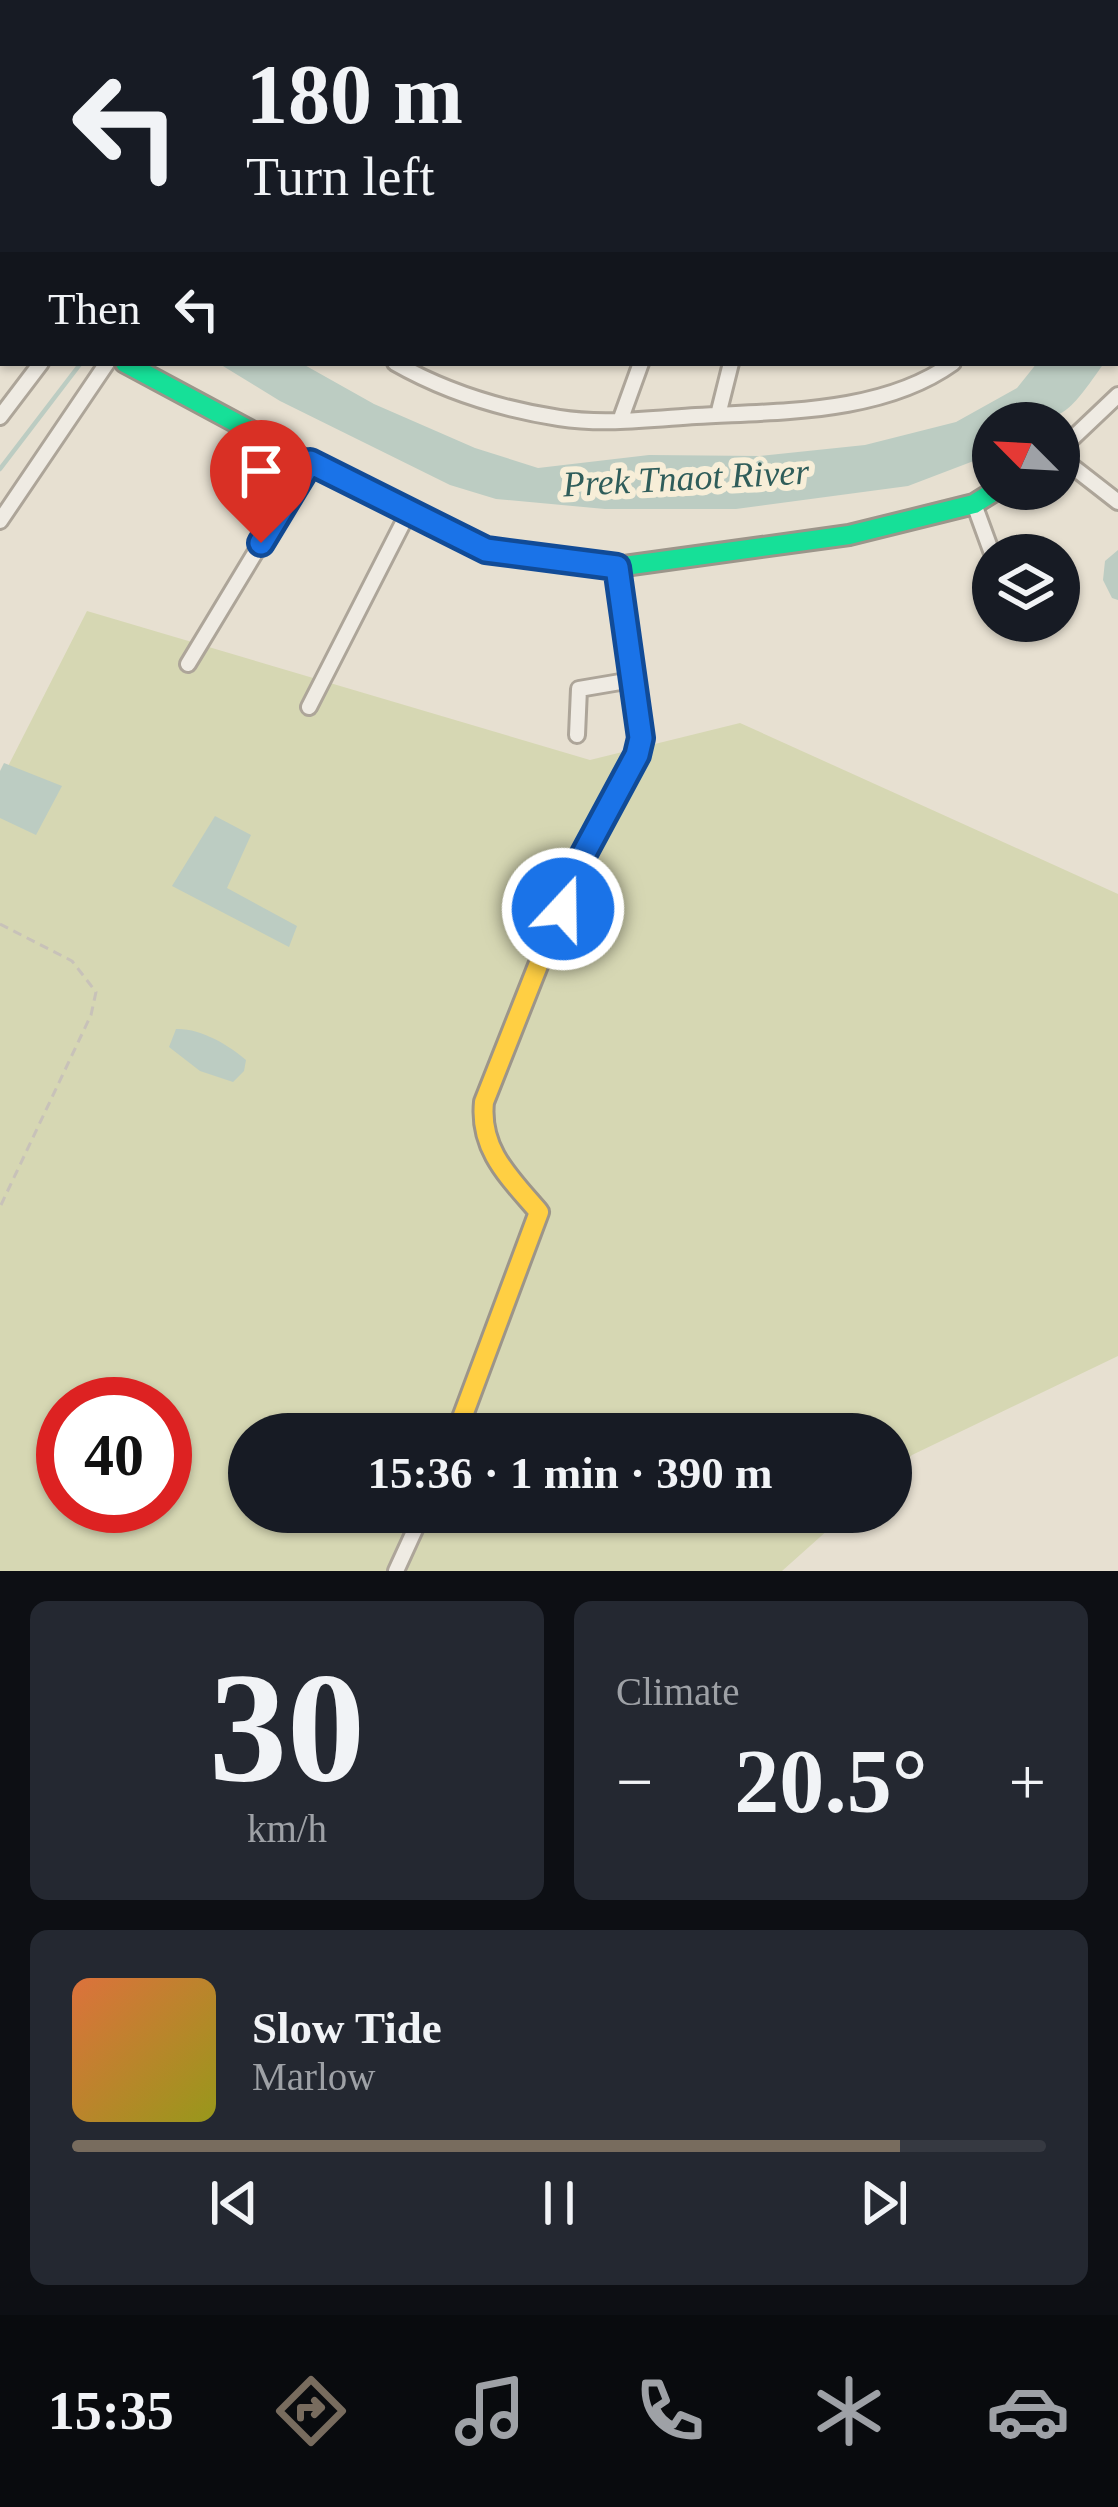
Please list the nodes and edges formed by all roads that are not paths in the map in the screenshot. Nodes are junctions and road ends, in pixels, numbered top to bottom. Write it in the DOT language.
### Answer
graph roads {
  1 [pos="39,366"];
  2 [pos="105,366"];
  3 [pos="131,366"];
  4 [pos="401,366"];
  5 [pos="640,366"];
  6 [pos="729,366"];
  7 [pos="949,366"];
  8 [pos="1118,394"];
  9 [pos="718,415"];
  10 [pos="0,417"];
  11 [pos="620,422"];
  12 [pos="1080,433"];
  13 [pos="310,462"];
  14 [pos="1080,471"];
  15 [pos="1118,502"];
  16 [pos="972,504"];
  17 [pos="408,513"];
  18 [pos="0,521"];
  19 [pos="617,567"];
  20 [pos="188,664"];
  21 [pos="632,680"];
  22 [pos="308,706"];
  23 [pos="577,735"];
  24 [pos="464,1413"];
  25 [pos="413,1533"];
  26 [pos="396,1571"];
  1 -- 10 [label="street"];
  2 -- 18 [label="street"];
  3 -- 13 [label="street"];
  4 -- 11 [label="street"];
  5 -- 11 [label="street"];
  6 -- 9 [label="street"];
  7 -- 9 [label="street"];
  8 -- 12 [label="street"];
  9 -- 11 [label="street"];
  13 -- 17 [label="street"];
  13 -- 20 [label="street"];
  14 -- 15 [label="street"];
  16 -- 19 [label="street"];
  17 -- 19 [label="street"];
  17 -- 22 [label="street"];
  19 -- 21 [label="street"];
  21 -- 23 [label="street"];
  21 -- 24 [label="street"];
  25 -- 26 [label="street"];
}
